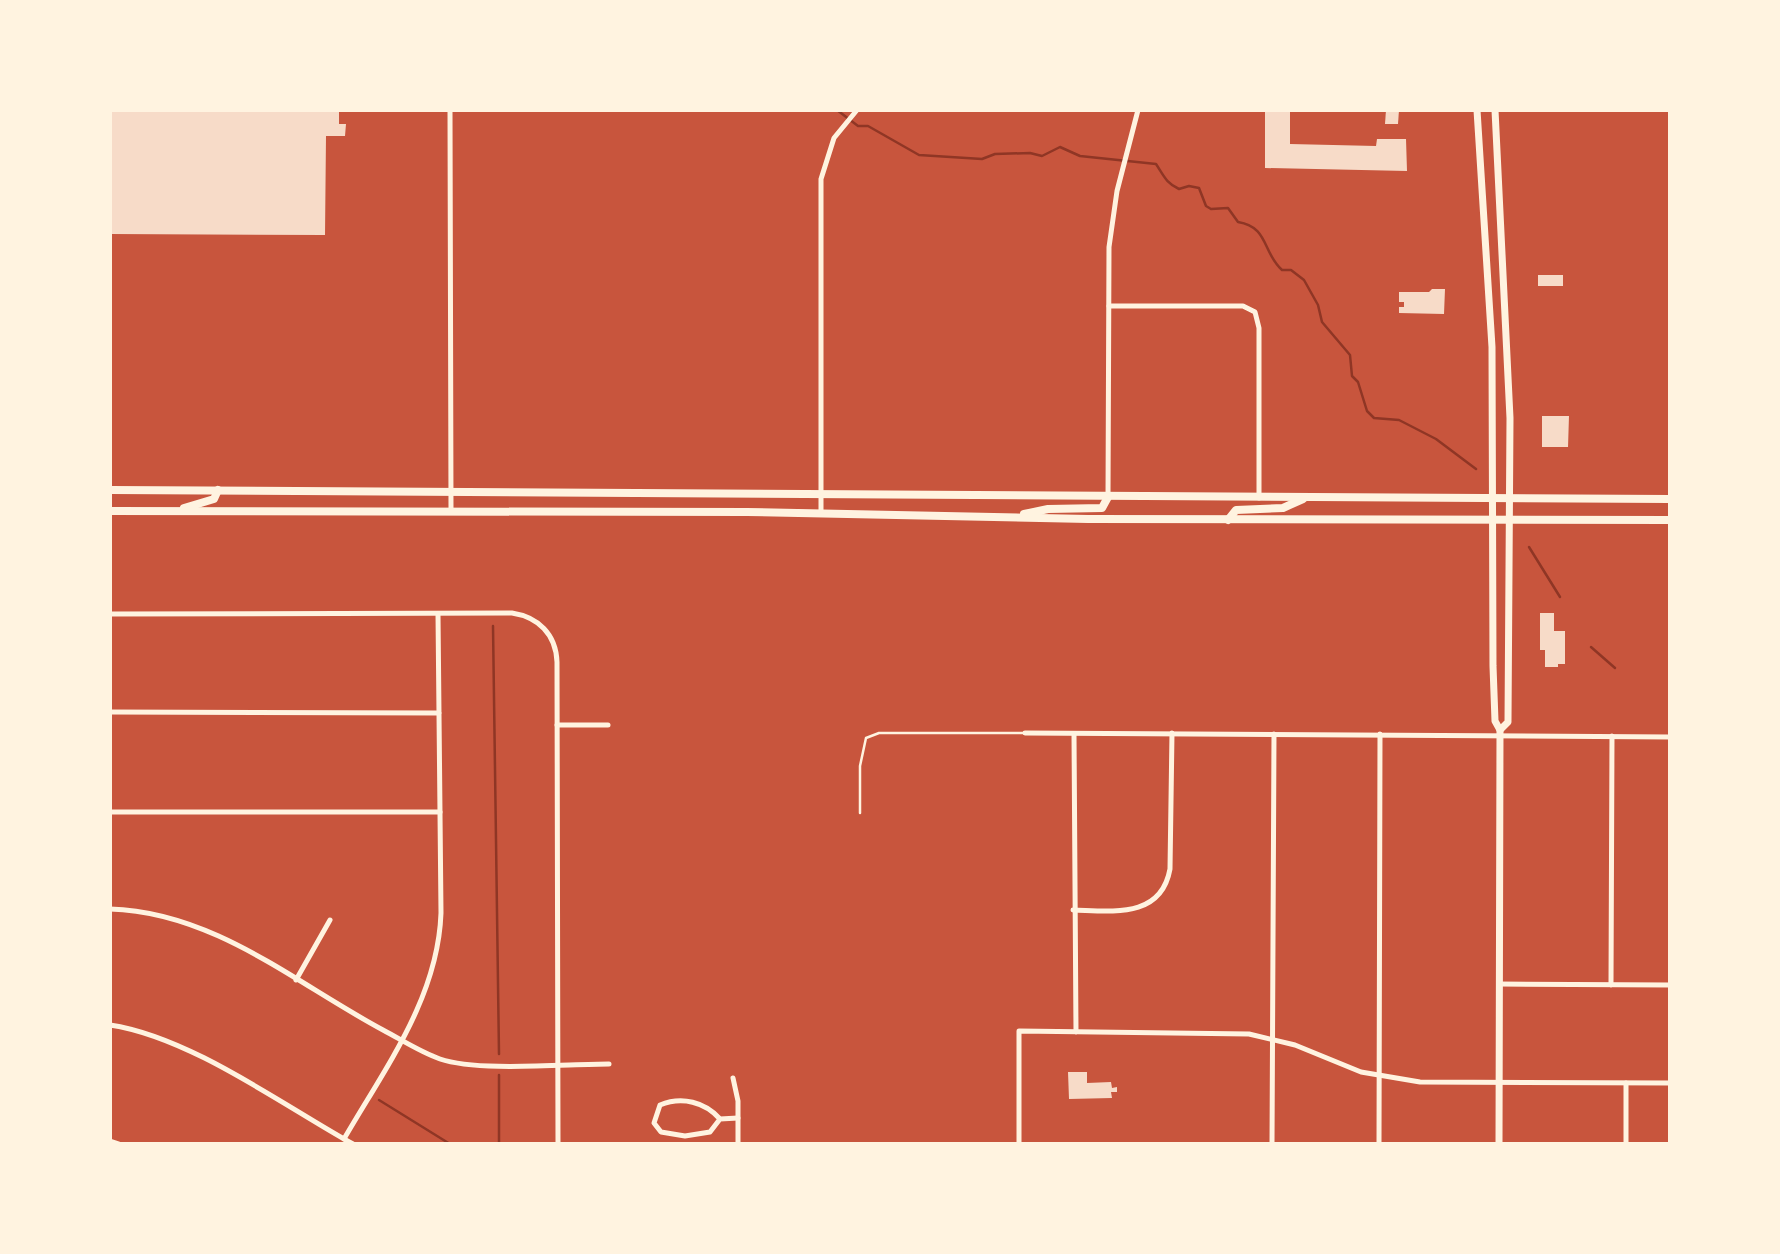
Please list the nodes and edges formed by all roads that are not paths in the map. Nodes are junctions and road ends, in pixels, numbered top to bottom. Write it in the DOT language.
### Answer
graph roads {
  1 [pos="450,110"];
  2 [pos="857,110"];
  3 [pos="1138,110"];
  4 [pos="1477,110"];
  5 [pos="1495,110"];
  6 [pos="1109,306"];
  7 [pos="110,490"];
  8 [pos="218,490"];
  9 [pos="450,490"];
  10 [pos="820,493"];
  11 [pos="1108,497"];
  12 [pos="1259,498"];
  13 [pos="1306,498"];
  14 [pos="1493,498"];
  15 [pos="1509,498"];
  16 [pos="1670,499"];
  17 [pos="110,511"];
  18 [pos="178,511"];
  19 [pos="451,511"];
  20 [pos="821,514"];
  21 [pos="1004,518"];
  22 [pos="1228,520"];
  23 [pos="1493,520"];
  24 [pos="1509,520"];
  25 [pos="1670,520"];
  26 [pos="110,614"];
  27 [pos="439,614"];
  28 [pos="110,712"];
  29 [pos="439,713"];
  30 [pos="557,725"];
  31 [pos="608,725"];
  32 [pos="1025,733"];
  33 [pos="1172,733"];
  34 [pos="1500,733"];
  35 [pos="1074,734"];
  36 [pos="1274,734"];
  37 [pos="1380,734"];
  38 [pos="1612,736"];
  39 [pos="1670,737"];
  40 [pos="440,811"];
  41 [pos="110,812"];
  42 [pos="860,813"];
  43 [pos="110,909"];
  44 [pos="1073,910"];
  45 [pos="330,920"];
  46 [pos="296,980"];
  47 [pos="1499,984"];
  48 [pos="1611,985"];
  49 [pos="1670,985"];
  50 [pos="110,1025"];
  51 [pos="1076,1032"];
  52 [pos="401,1039"];
  53 [pos="1273,1039"];
  54 [pos="558,1064"];
  55 [pos="609,1064"];
  56 [pos="1379,1076"];
  57 [pos="733,1078"];
  58 [pos="1499,1083"];
  59 [pos="1626,1083"];
  60 [pos="1670,1083"];
  61 [pos="738,1118"];
  62 [pos="720,1119"];
  63 [pos="344,1139"];
  64 [pos="110,1141"];
  65 [pos="119,1144"];
  66 [pos="353,1144"];
  67 [pos="558,1144"];
  68 [pos="738,1144"];
  69 [pos="1019,1144"];
  70 [pos="1272,1144"];
  71 [pos="1379,1144"];
  72 [pos="1499,1144"];
  73 [pos="1626,1144"];
  1 -- 9 [label="street"];
  2 -- 10 [label="street"];
  3 -- 6 [label="street"];
  4 -- 14 [label="main road"];
  5 -- 15 [label="main road"];
  6 -- 11 [label="street"];
  6 -- 12 [label="street"];
  7 -- 8 [label="main road"];
  8 -- 9 [label="main road"];
  8 -- 18 [label="main road"];
  9 -- 10 [label="main road"];
  9 -- 19 [label="street"];
  10 -- 11 [label="main road"];
  10 -- 20 [label="street"];
  11 -- 12 [label="main road"];
  11 -- 21 [label="main road"];
  12 -- 13 [label="main road"];
  13 -- 14 [label="main road"];
  13 -- 22 [label="main road"];
  14 -- 15 [label="main road"];
  14 -- 23 [label="main road"];
  15 -- 16 [label="main road"];
  15 -- 24 [label="main road"];
  17 -- 18 [label="main road"];
  18 -- 19 [label="main road"];
  19 -- 20 [label="main road"];
  20 -- 21 [label="main road"];
  21 -- 22 [label="main road"];
  22 -- 23 [label="main road"];
  23 -- 24 [label="main road"];
  23 -- 34 [label="main road"];
  24 -- 25 [label="main road"];
  24 -- 34 [label="main road"];
  26 -- 27 [label="street"];
  27 -- 29 [label="street"];
  27 -- 30 [label="street"];
  28 -- 29 [label="street"];
  29 -- 40 [label="street"];
  30 -- 31 [label="street"];
  30 -- 54 [label="street"];
  32 -- 35 [label="street"];
  32 -- 42 [label="lane"];
  33 -- 35 [label="street"];
  33 -- 36 [label="street"];
  33 -- 44 [label="street"];
  34 -- 37 [label="street"];
  34 -- 38 [label="street"];
  34 -- 47 [label="main road"];
  35 -- 44 [label="street"];
  36 -- 37 [label="street"];
  36 -- 53 [label="street"];
  37 -- 56 [label="street"];
  38 -- 39 [label="street"];
  38 -- 48 [label="street"];
  40 -- 41 [label="street"];
  40 -- 52 [label="street"];
  43 -- 46 [label="street"];
  44 -- 51 [label="street"];
  45 -- 46 [label="street"];
  46 -- 52 [label="street"];
  47 -- 48 [label="street"];
  47 -- 58 [label="main road"];
  48 -- 49 [label="street"];
  50 -- 63 [label="street"];
  51 -- 53 [label="street"];
  51 -- 69 [label="street"];
  52 -- 54 [label="street"];
  52 -- 63 [label="street"];
  53 -- 56 [label="street"];
  53 -- 70 [label="street"];
  54 -- 55 [label="street"];
  54 -- 67 [label="street"];
  56 -- 58 [label="street"];
  56 -- 71 [label="street"];
  57 -- 61 [label="street"];
  58 -- 59 [label="street"];
  58 -- 72 [label="main road"];
  59 -- 60 [label="street"];
  59 -- 73 [label="street"];
  61 -- 62 [label="street"];
  61 -- 68 [label="street"];
  62 -- 62 [label="street"];
  63 -- 66 [label="street"];
  64 -- 65 [label="street"];
}
